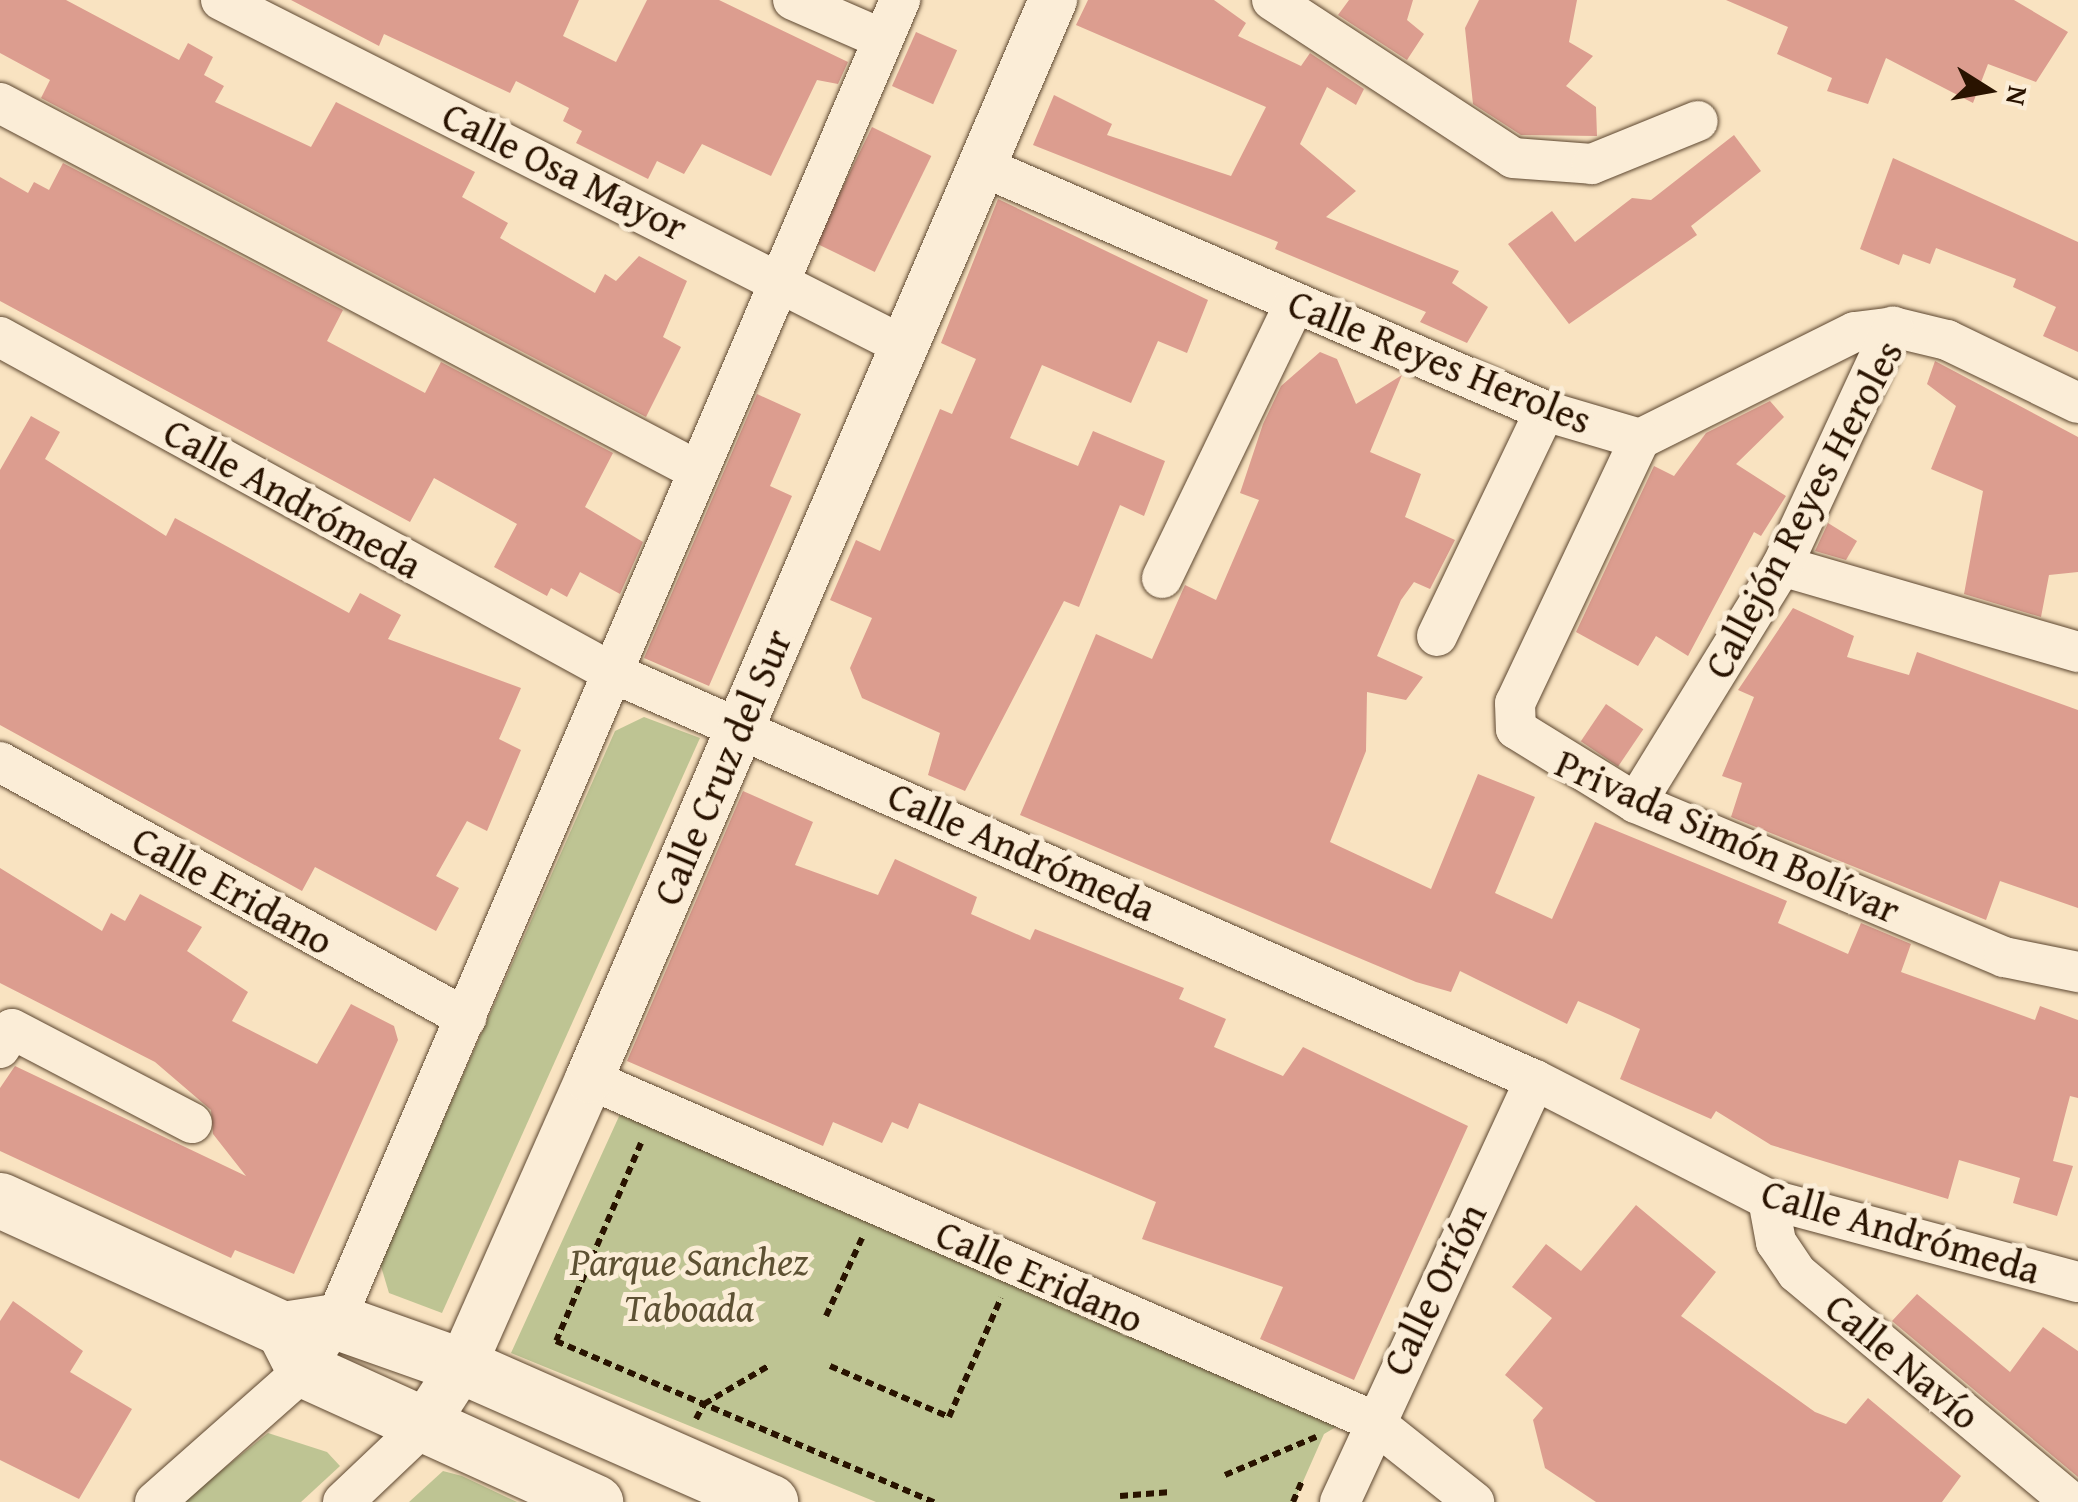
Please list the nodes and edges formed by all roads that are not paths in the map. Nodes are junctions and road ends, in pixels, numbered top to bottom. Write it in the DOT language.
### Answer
graph roads {
  1 [pos="221,0"];
  2 [pos="794,0"];
  3 [pos="900,0"];
  4 [pos="1053,0"];
  5 [pos="1272,0"];
  6 [pos="880,38"];
  7 [pos="0,103"];
  8 [pos="1698,122"];
  9 [pos="986,168"];
  10 [pos="784,280"];
  11 [pos="1295,302"];
  12 [pos="1893,326"];
  13 [pos="0,338"];
  14 [pos="906,347"];
  15 [pos="2078,403"];
  16 [pos="1545,411"];
  17 [pos="1640,439"];
  18 [pos="696,470"];
  19 [pos="1782,566"];
  20 [pos="1162,578"];
  21 [pos="1437,636"];
  22 [pos="2078,652"];
  23 [pos="613,673"];
  24 [pos="738,725"];
  25 [pos="0,762"];
  26 [pos="1636,803"];
  27 [pos="2078,972"];
  28 [pos="466,1018"];
  29 [pos="0,1048"];
  30 [pos="589,1078"];
  31 [pos="1535,1080"];
  32 [pos="192,1124"];
  33 [pos="1768,1198"];
  34 [pos="0,1200"];
  35 [pos="2078,1282"];
  36 [pos="307,1340"];
  37 [pos="462,1366"];
  38 [pos="1372,1420"];
  39 [pos="423,1426"];
  40 [pos="155,1502"];
  41 [pos="343,1502"];
  42 [pos="595,1502"];
  43 [pos="770,1502"];
  44 [pos="1340,1502"];
  45 [pos="1474,1502"];
  46 [pos="2071,1502"];
  1 -- 10 [label="street, Calle Osa Mayor"];
  2 -- 6 [label="street"];
  3 -- 6 [label="street"];
  4 -- 9 [label="street, Calle Cruz del Sur"];
  5 -- 8 [label="street"];
  6 -- 10 [label="street"];
  7 -- 18 [label="street"];
  9 -- 11 [label="street, Calle Reyes Heroles"];
  9 -- 14 [label="street, Calle Cruz del Sur"];
  10 -- 14 [label="street, Calle Osa Mayor"];
  10 -- 18 [label="street"];
  11 -- 16 [label="street, Calle Reyes Heroles"];
  11 -- 20 [label="street"];
  12 -- 15 [label="street, Callejón Reyes Heroles"];
  12 -- 17 [label="street, Calle Reyes Heroles"];
  12 -- 19 [label="street, Callejón Reyes Heroles"];
  13 -- 23 [label="street, Calle Andrómeda"];
  14 -- 24 [label="street, Calle Cruz del Sur"];
  16 -- 17 [label="street, Calle Reyes Heroles"];
  16 -- 21 [label="street"];
  17 -- 26 [label="street, Privada Simón Bolívar"];
  18 -- 23 [label="street"];
  19 -- 22 [label="street"];
  19 -- 26 [label="street, Callejón Reyes Heroles"];
  23 -- 24 [label="street, Calle Andrómeda"];
  23 -- 28 [label="street"];
  24 -- 30 [label="street, Calle Cruz del Sur"];
  24 -- 31 [label="street, Calle Andrómeda"];
  25 -- 28 [label="street, Calle Eridano"];
  26 -- 27 [label="street, Privada Simón Bolívar"];
  28 -- 36 [label="street"];
  29 -- 32 [label="street"];
  30 -- 37 [label="street, Calle Cruz del Sur"];
  30 -- 38 [label="street, Calle Eridano"];
  31 -- 33 [label="street, Calle Andrómeda"];
  31 -- 38 [label="street, Calle Orión"];
  33 -- 35 [label="street, Calle Andrómeda"];
  33 -- 46 [label="street, Calle Navío"];
  34 -- 36 [label="main road"];
  36 -- 37 [label="main road"];
  36 -- 39 [label="main road"];
  36 -- 40 [label="street"];
  37 -- 39 [label="street, Calle Cruz del Sur"];
  37 -- 43 [label="main road"];
  38 -- 44 [label="street, Calle Orión"];
  38 -- 45 [label="street, Calle Eridano"];
  39 -- 41 [label="street, Calle Cruz del Sur"];
  39 -- 42 [label="main road"];
}
